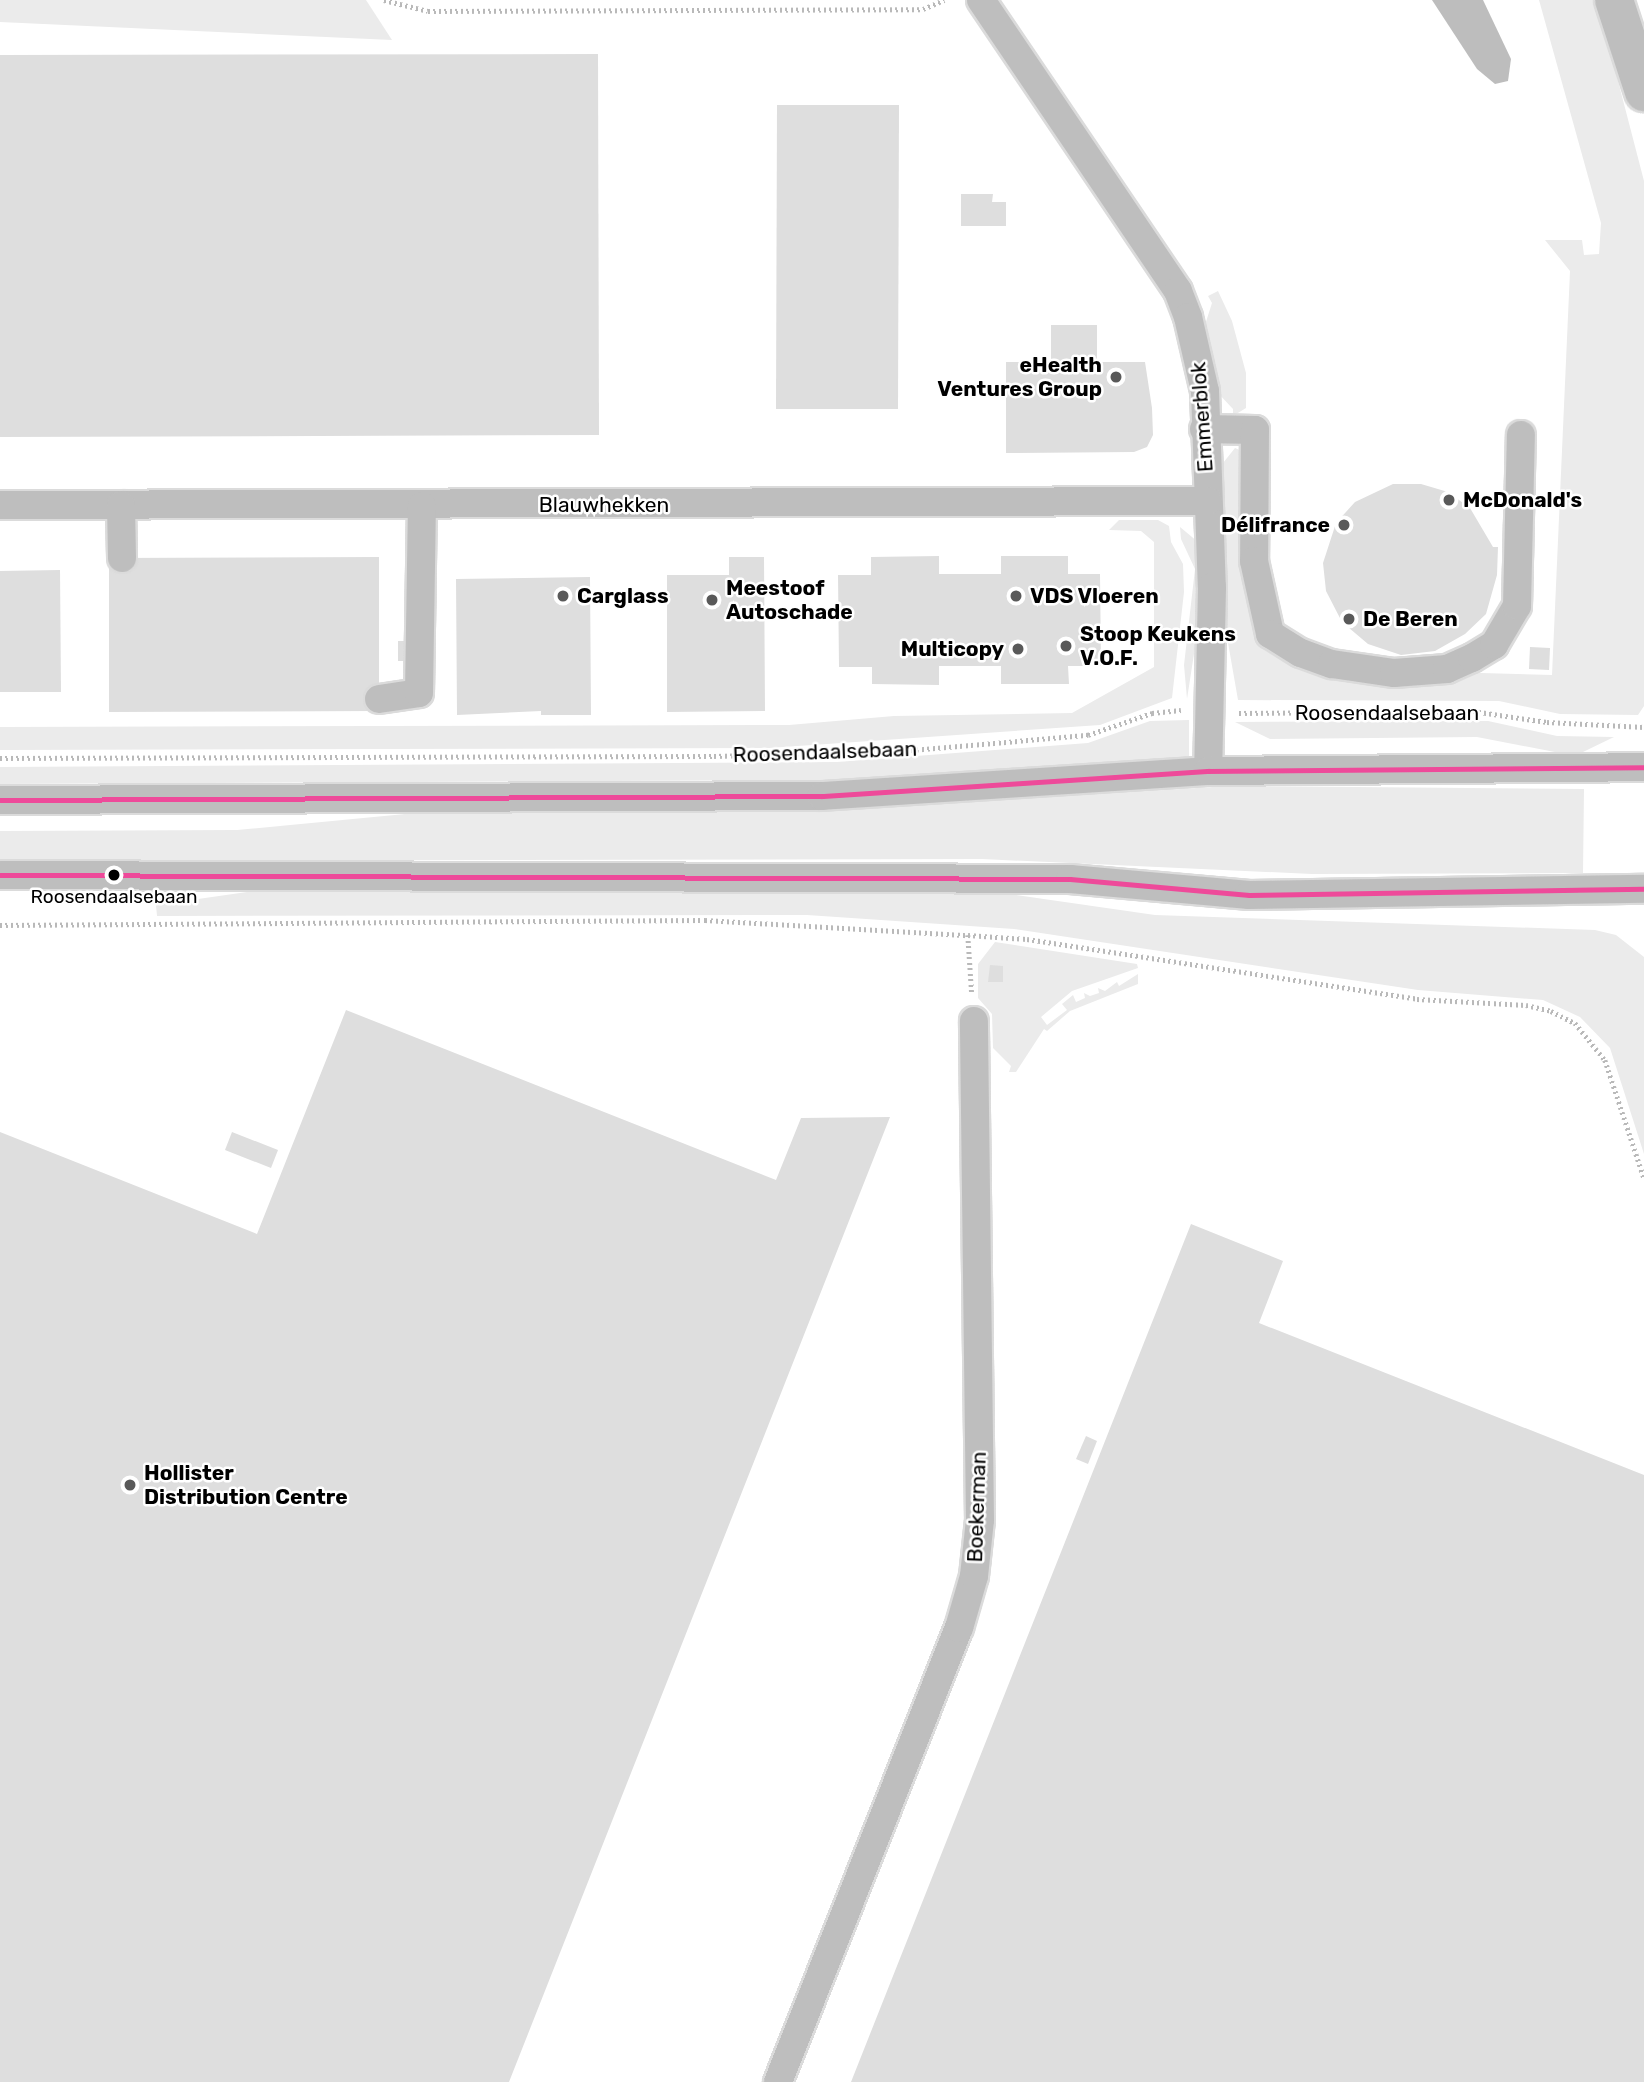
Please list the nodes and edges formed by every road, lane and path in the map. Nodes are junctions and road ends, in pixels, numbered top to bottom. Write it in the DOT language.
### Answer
graph roads {
  1 [pos="384,0"];
  2 [pos="944,0"];
  3 [pos="981,0"];
  4 [pos="1614,0"];
  5 [pos="1644,92"];
  6 [pos="1205,429"];
  7 [pos="1521,435"];
  8 [pos="1208,501"];
  9 [pos="0,505"];
  10 [pos="121,505"];
  11 [pos="422,506"];
  12 [pos="122,558"];
  13 [pos="379,699"];
  14 [pos="1210,711"];
  15 [pos="1644,727"];
  16 [pos="0,758"];
  17 [pos="1644,767"];
  18 [pos="1208,771"];
  19 [pos="0,800"];
  20 [pos="0,875"];
  21 [pos="1644,888"];
  22 [pos="0,925"];
  23 [pos="968,935"];
  24 [pos="974,1021"];
  25 [pos="1644,1178"];
  26 [pos="778,2082"];
  1 -- 2 [label="path"];
  3 -- 6 [label="street, Emmerblok"];
  4 -- 5 [label="highway"];
  6 -- 7 [label="street"];
  6 -- 8 [label="street, Emmerblok"];
  8 -- 11 [label="street, Blauwhekken"];
  8 -- 14 [label="street, Emmerblok"];
  9 -- 10 [label="street, Blauwhekken"];
  10 -- 11 [label="street, Blauwhekken"];
  10 -- 12 [label="street"];
  11 -- 13 [label="street"];
  14 -- 15 [label="path, Roosendaalsebaan"];
  14 -- 16 [label="path, Roosendaalsebaan"];
  14 -- 18 [label="street, Emmerblok"];
  17 -- 18 [label="street, Roosendaalsebaan"];
  18 -- 19 [label="street, Roosendaalsebaan"];
  20 -- 21 [label="street"];
  22 -- 23 [label="path"];
  23 -- 24 [label="path"];
  23 -- 25 [label="path"];
  24 -- 26 [label="street, Boekerman"];
}
